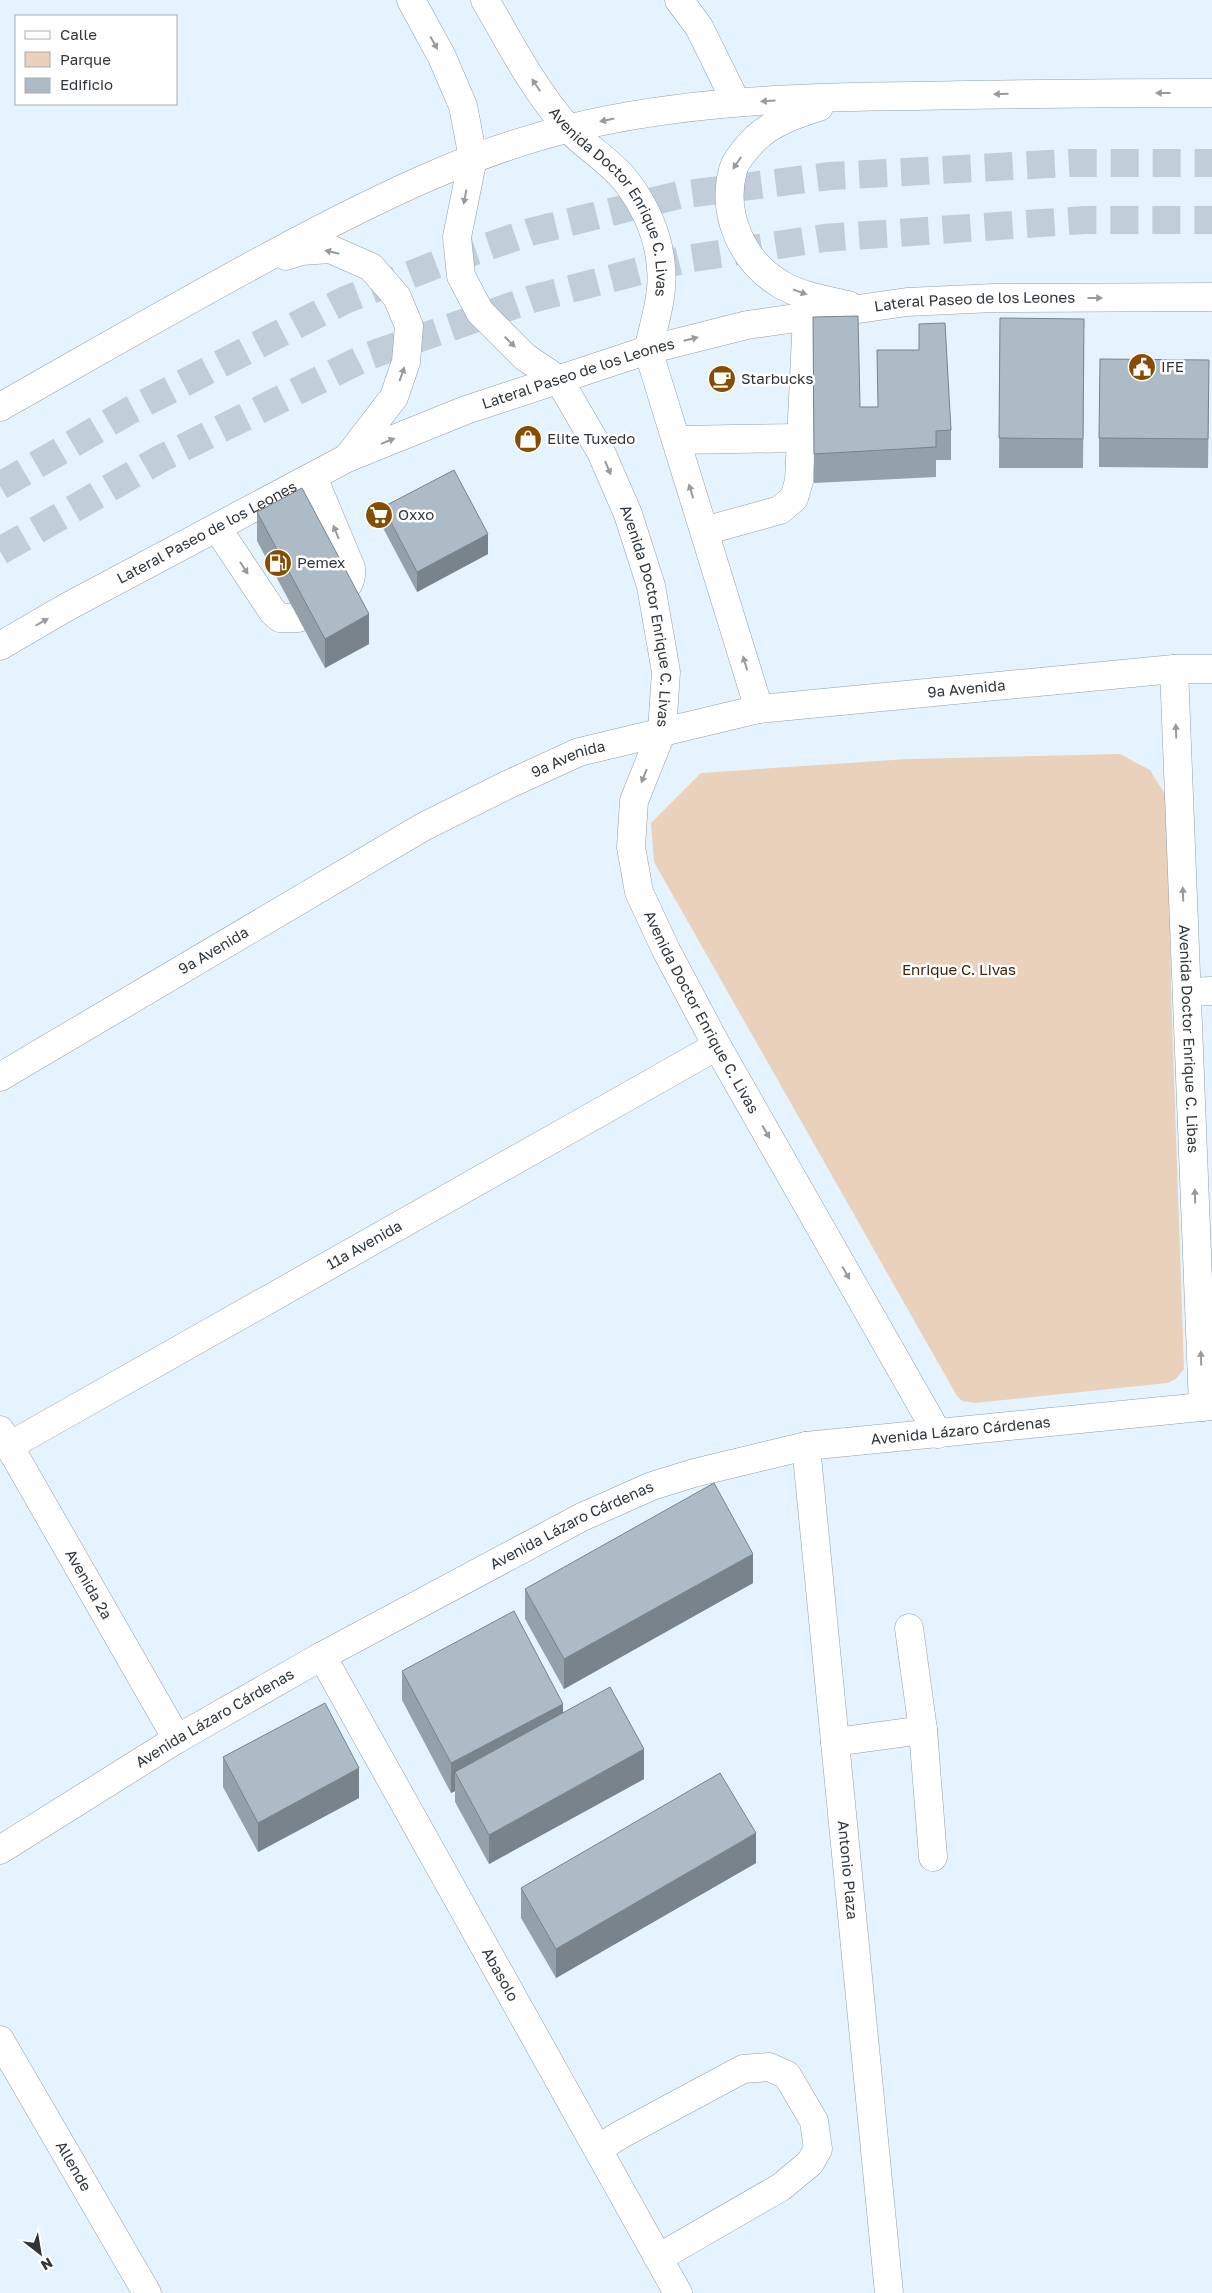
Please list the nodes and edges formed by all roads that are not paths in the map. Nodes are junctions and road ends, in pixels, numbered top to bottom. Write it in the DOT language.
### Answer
graph roads {
  1 [pos="411,0"];
  2 [pos="485,0"];
  3 [pos="679,0"];
  4 [pos="1212,93"];
  5 [pos="852,97"];
  6 [pos="736,102"];
  7 [pos="568,128"];
  8 [pos="473,158"];
  9 [pos="244,269"];
  10 [pos="1212,297"];
  11 [pos="859,308"];
  12 [pos="808,316"];
  13 [pos="648,350"];
  14 [pos="559,380"];
  15 [pos="0,407"];
  16 [pos="801,438"];
  17 [pos="676,440"];
  18 [pos="347,458"];
  19 [pos="313,477"];
  20 [pos="217,528"];
  21 [pos="704,531"];
  22 [pos="342,592"];
  23 [pos="298,618"];
  24 [pos="0,646"];
  25 [pos="1174,669"];
  26 [pos="1212,669"];
  27 [pos="759,710"];
  28 [pos="662,731"];
  29 [pos="1200,992"];
  30 [pos="718,1046"];
  31 [pos="0,1077"];
  32 [pos="1207,1406"];
  33 [pos="938,1434"];
  34 [pos="5,1438"];
  35 [pos="806,1446"];
  36 [pos="909,1628"];
  37 [pos="322,1656"];
  38 [pos="923,1730"];
  39 [pos="177,1739"];
  40 [pos="835,1742"];
  41 [pos="0,1850"];
  42 [pos="933,1857"];
  43 [pos="0,2040"];
  44 [pos="598,2149"];
  45 [pos="658,2258"];
  46 [pos="147,2293"];
  47 [pos="678,2293"];
  48 [pos="890,2293"];
  1 -- 8 [label="street, Avenida Doctor Enrique C. Livas, one-way"];
  7 -- 2 [label="street, Avenida Doctor Enrique C. Livas, one-way"];
  3 -- 6 [label="street"];
  4 -- 5 [label="street, one-way"];
  5 -- 6 [label="street, one-way"];
  5 -- 11 [label="street, one-way"];
  6 -- 7 [label="street, one-way"];
  7 -- 8 [label="street"];
  7 -- 13 [label="street, Avenida Doctor Enrique C. Livas"];
  8 -- 9 [label="street"];
  8 -- 14 [label="street, Avenida Doctor Enrique C. Livas, one-way"];
  9 -- 15 [label="street"];
  18 -- 9 [label="street, one-way"];
  11 -- 10 [label="street, Lateral Paseo de los Leones, one-way"];
  11 -- 12 [label="street, Lateral Paseo de los Leones"];
  13 -- 12 [label="street, Lateral Paseo de los Leones, one-way"];
  12 -- 16 [label="street"];
  13 -- 14 [label="street, Lateral Paseo de los Leones"];
  13 -- 17 [label="street"];
  18 -- 14 [label="street, Lateral Paseo de los Leones, one-way"];
  14 -- 28 [label="street, Avenida Doctor Enrique C. Livas, one-way"];
  16 -- 17 [label="street"];
  16 -- 21 [label="street"];
  21 -- 17 [label="street, one-way"];
  18 -- 19 [label="street, Lateral Paseo de los Leones"];
  19 -- 20 [label="street, Lateral Paseo de los Leones"];
  22 -- 19 [label="street, one-way"];
  20 -- 23 [label="street, one-way"];
  24 -- 20 [label="street, Lateral Paseo de los Leones, one-way"];
  27 -- 21 [label="street, one-way"];
  25 -- 26 [label="street, 9a Avenida"];
  25 -- 27 [label="street, 9a Avenida"];
  29 -- 25 [label="street, Avenida Doctor Enrique C. Libas, one-way"];
  27 -- 28 [label="street, 9a Avenida"];
  28 -- 30 [label="street, Avenida Doctor Enrique C. Livas, one-way"];
  28 -- 31 [label="street, 9a Avenida"];
  32 -- 29 [label="street, Avenida Doctor Enrique C. Libas, one-way"];
  30 -- 33 [label="street, Avenida Doctor Enrique C. Livas, one-way"];
  30 -- 34 [label="street, 11a Avenida"];
  32 -- 33 [label="street, Avenida Lázaro Cárdenas"];
  33 -- 35 [label="street, Avenida Lázaro Cárdenas"];
  34 -- 39 [label="street, Avenida 2a"];
  35 -- 37 [label="street, Avenida Lázaro Cárdenas"];
  35 -- 40 [label="street, Antonio Plaza"];
  36 -- 38 [label="street"];
  37 -- 39 [label="street, Avenida Lázaro Cárdenas"];
  37 -- 44 [label="street, Abasolo"];
  38 -- 40 [label="street"];
  38 -- 42 [label="street"];
  39 -- 41 [label="street, Avenida Lázaro Cárdenas"];
  40 -- 48 [label="street, Antonio Plaza"];
  43 -- 46 [label="street, Allende"];
  44 -- 45 [label="street, Abasolo"];
  44 -- 45 [label="street"];
  45 -- 47 [label="street, Abasolo"];
}
